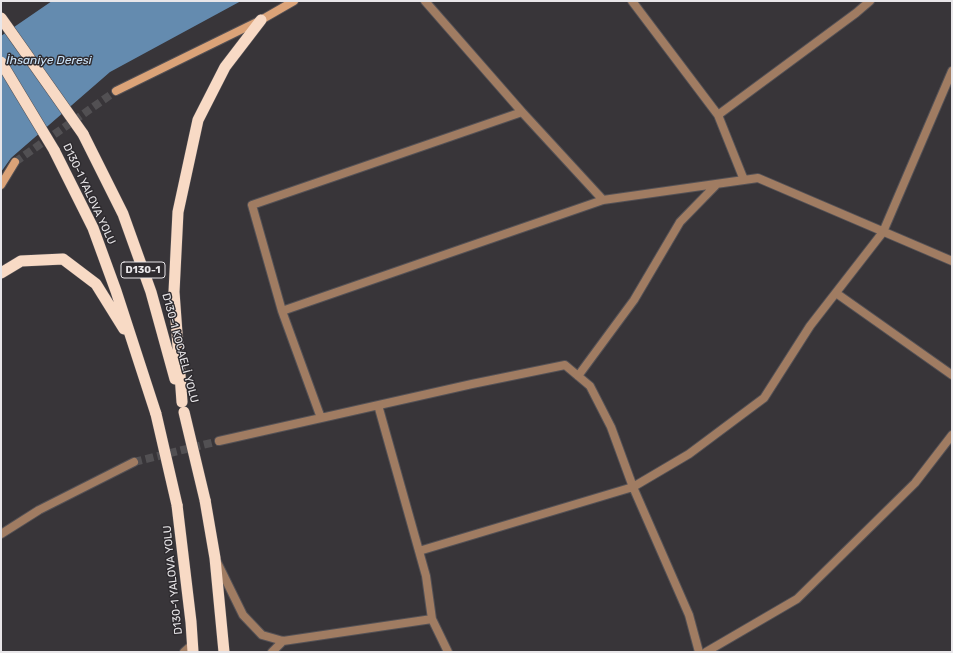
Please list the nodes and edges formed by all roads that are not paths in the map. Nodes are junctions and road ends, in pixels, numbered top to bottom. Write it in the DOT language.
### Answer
graph roads {
  1 [pos="294,1"];
  2 [pos="426,1"];
  3 [pos="632,1"];
  4 [pos="870,1"];
  5 [pos="1,18"];
  6 [pos="261,20"];
  7 [pos="1,62"];
  8 [pos="952,71"];
  9 [pos="116,91"];
  10 [pos="522,112"];
  11 [pos="718,115"];
  12 [pos="16,162"];
  13 [pos="744,180"];
  14 [pos="717,184"];
  15 [pos="1,185"];
  16 [pos="603,200"];
  17 [pos="883,232"];
  18 [pos="952,261"];
  19 [pos="1,272"];
  20 [pos="836,293"];
  21 [pos="282,311"];
  22 [pos="134,345"];
  23 [pos="952,375"];
  24 [pos="578,376"];
  25 [pos="378,405"];
  26 [pos="183,407"];
  27 [pos="321,418"];
  28 [pos="952,435"];
  29 [pos="219,441"];
  30 [pos="134,462"];
  31 [pos="633,487"];
  32 [pos="1,534"];
  33 [pos="419,551"];
  34 [pos="215,558"];
  35 [pos="432,619"];
  36 [pos="283,641"];
  37 [pos="193,648"];
  38 [pos="184,652"];
  39 [pos="224,652"];
  40 [pos="272,652"];
  41 [pos="448,652"];
  42 [pos="699,652"];
  43 [pos="706,652"];
  1 -- 6 [label="main road"];
  2 -- 10 [label="street"];
  3 -- 11 [label="street"];
  4 -- 11 [label="street"];
  5 -- 26 [label="highway, D130-1 KOCAELİ YOLU / D130-1, bridge"];
  6 -- 9 [label="main road"];
  6 -- 26 [label="highway"];
  7 -- 22 [label="highway, D130-1 YALOVA YOLU / D130-1, bridge"];
  8 -- 17 [label="street"];
  10 -- 16 [label="street"];
  10 -- 21 [label="street"];
  11 -- 13 [label="street"];
  12 -- 15 [label="main road"];
  13 -- 14 [label="street"];
  13 -- 17 [label="street"];
  14 -- 16 [label="street"];
  14 -- 24 [label="street"];
  16 -- 21 [label="street"];
  17 -- 18 [label="street"];
  17 -- 20 [label="street"];
  19 -- 22 [label="highway"];
  20 -- 23 [label="street"];
  20 -- 31 [label="street"];
  21 -- 27 [label="street"];
  22 -- 37 [label="highway, D130-1 YALOVA YOLU / D130-1, bridge"];
  24 -- 25 [label="street"];
  24 -- 31 [label="street"];
  25 -- 27 [label="street"];
  25 -- 33 [label="street"];
  26 -- 34 [label="highway, D130-1, bridge"];
  27 -- 29 [label="street"];
  28 -- 43 [label="street"];
  30 -- 32 [label="street"];
  31 -- 33 [label="street"];
  31 -- 42 [label="street"];
  33 -- 35 [label="street"];
  34 -- 36 [label="street"];
  34 -- 39 [label="highway, D130-1"];
  35 -- 36 [label="street"];
  35 -- 41 [label="street"];
  36 -- 40 [label="street"];
  37 -- 38 [label="street"];
}
